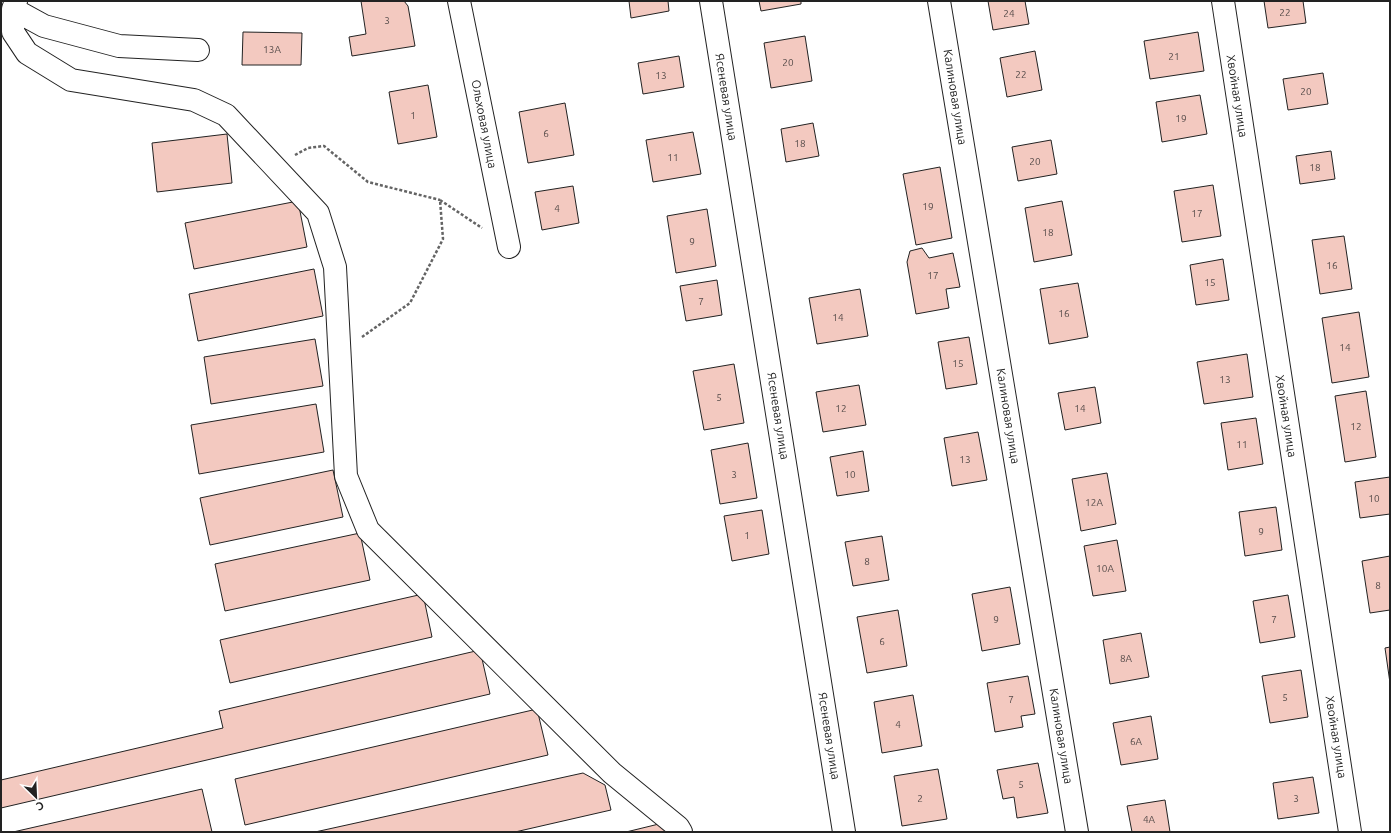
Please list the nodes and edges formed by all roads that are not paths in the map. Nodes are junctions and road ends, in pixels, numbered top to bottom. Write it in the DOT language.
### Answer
graph roads {
  1 [pos="459,1"];
  2 [pos="711,1"];
  3 [pos="939,1"];
  4 [pos="1223,1"];
  5 [pos="15,5"];
  6 [pos="198,50"];
  7 [pos="509,247"];
  8 [pos="681,832"];
  9 [pos="844,832"];
  10 [pos="1077,832"];
  11 [pos="1350,832"];
  1 -- 7 [label="street, Ольховая улица"];
  2 -- 9 [label="street, Ясеневая улица"];
  3 -- 10 [label="street, Калиновая улица"];
  4 -- 11 [label="street, Хвойная улица"];
  5 -- 6 [label="street"];
  5 -- 8 [label="street"];
}
